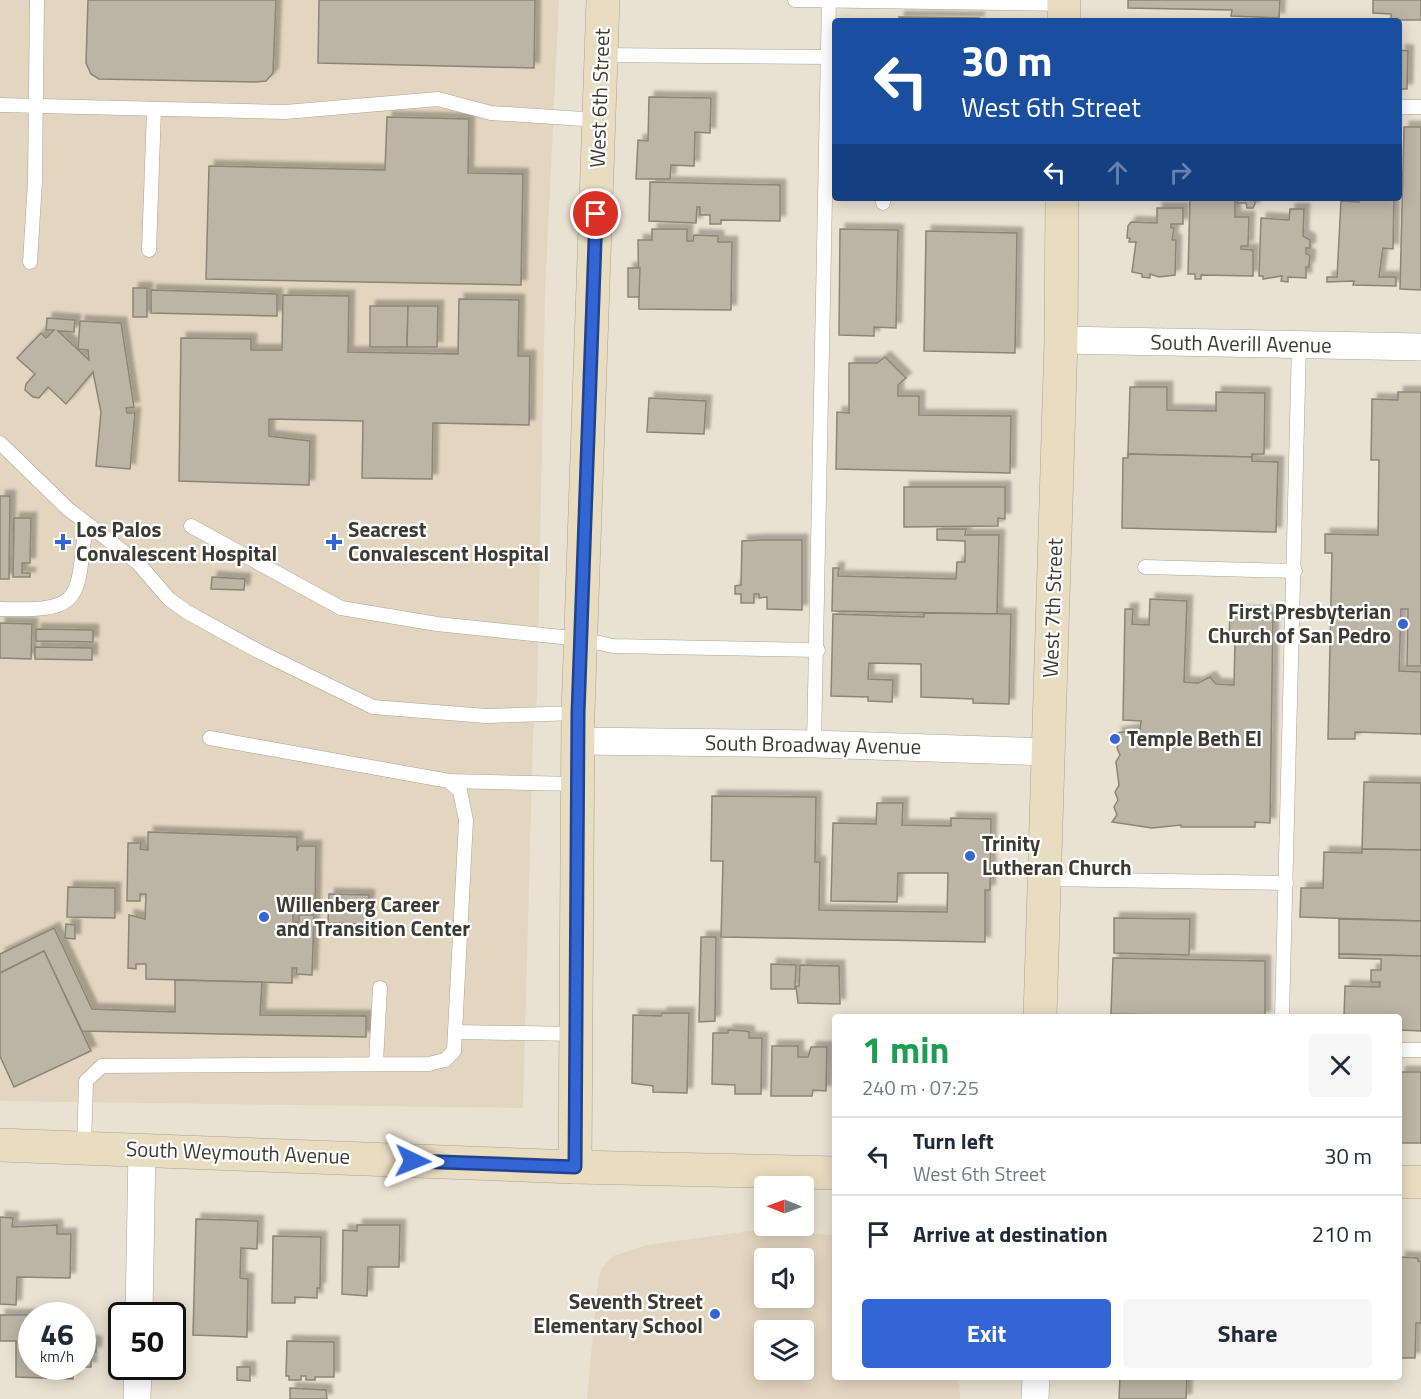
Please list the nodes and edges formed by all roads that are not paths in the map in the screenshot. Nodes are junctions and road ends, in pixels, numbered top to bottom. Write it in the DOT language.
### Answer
graph roads {
  1 [pos="37,0"];
  2 [pos="603,0"];
  3 [pos="795,0"];
  4 [pos="829,0"];
  5 [pos="859,0"];
  6 [pos="932,1"];
  7 [pos="1064,8"];
  8 [pos="601,55"];
  9 [pos="828,57"];
  10 [pos="0,105"];
  11 [pos="35,106"];
  12 [pos="1402,107"];
  13 [pos="1421,107"];
  14 [pos="154,109"];
  15 [pos="599,120"];
  16 [pos="1062,201"];
  17 [pos="149,250"];
  18 [pos="30,262"];
  19 [pos="1061,340"];
  20 [pos="1299,345"];
  21 [pos="1421,347"];
  22 [pos="0,443"];
  23 [pos="86,523"];
  24 [pos="191,526"];
  25 [pos="1145,567"];
  26 [pos="1295,571"];
  27 [pos="0,609"];
  28 [pos="581,639"];
  29 [pos="818,650"];
  30 [pos="578,727"];
  31 [pos="210,738"];
  32 [pos="814,744"];
  33 [pos="1048,753"];
  34 [pos="449,781"];
  35 [pos="577,784"];
  36 [pos="1044,879"];
  37 [pos="1286,883"];
  38 [pos="380,988"];
  39 [pos="1040,1014"];
  40 [pos="1282,1014"];
  41 [pos="456,1032"];
  42 [pos="575,1034"];
  43 [pos="1402,1050"];
  44 [pos="1421,1050"];
  45 [pos="376,1063"];
  46 [pos="0,1145"];
  47 [pos="84,1148"];
  48 [pos="142,1149"];
  49 [pos="575,1167"];
  50 [pos="832,1173"];
  51 [pos="1402,1182"];
  52 [pos="1421,1182"];
  53 [pos="139,1302"];
  54 [pos="138,1380"];
  55 [pos="1036,1380"];
  56 [pos="137,1399"];
  57 [pos="1035,1399"];
  1 -- 11 [label="lane"];
  2 -- 8 [label="street, West 6th Street"];
  3 -- 4 [label="lane"];
  4 -- 5 [label="lane"];
  4 -- 9 [label="lane"];
  5 -- 6 [label="lane"];
  6 -- 7 [label="lane"];
  8 -- 9 [label="lane"];
  8 -- 15 [label="street, West 6th Street"];
  9 -- 29 [label="lane"];
  10 -- 11 [label="lane"];
  11 -- 14 [label="lane"];
  11 -- 18 [label="lane"];
  12 -- 13 [label="lane"];
  14 -- 15 [label="lane"];
  14 -- 17 [label="lane"];
  15 -- 28 [label="street, West 6th Street"];
  16 -- 19 [label="street, West 7th Street"];
  19 -- 20 [label="street, South Averill Avenue"];
  19 -- 33 [label="street, West 7th Street"];
  20 -- 21 [label="street, South Averill Avenue"];
  20 -- 26 [label="lane"];
  22 -- 23 [label="lane"];
  23 -- 27 [label="lane"];
  23 -- 30 [label="lane"];
  24 -- 28 [label="lane"];
  25 -- 26 [label="lane"];
  26 -- 37 [label="lane"];
  28 -- 29 [label="lane"];
  28 -- 30 [label="street, West 6th Street"];
  29 -- 32 [label="lane"];
  30 -- 32 [label="street, South Broadway Avenue"];
  30 -- 35 [label="street, West 6th Street"];
  31 -- 34 [label="lane"];
  32 -- 33 [label="street, South Broadway Avenue"];
  33 -- 36 [label="street, West 7th Street"];
  34 -- 35 [label="lane"];
  34 -- 41 [label="lane"];
  35 -- 42 [label="street, West 6th Street"];
  36 -- 37 [label="lane"];
  36 -- 39 [label="street, West 7th Street"];
  37 -- 40 [label="lane"];
  38 -- 45 [label="lane"];
  41 -- 42 [label="lane"];
  41 -- 45 [label="lane"];
  42 -- 49 [label="street, West 6th Street"];
  43 -- 44 [label="lane"];
  45 -- 47 [label="lane"];
  46 -- 47 [label="street, South Weymouth Avenue"];
  47 -- 48 [label="street, South Weymouth Avenue"];
  48 -- 49 [label="street, South Weymouth Avenue"];
  48 -- 53 [label="street"];
  49 -- 50 [label="street, South Weymouth Avenue"];
  51 -- 52 [label="street"];
  54 -- 56 [label="street"];
  55 -- 57 [label="street"];
}
